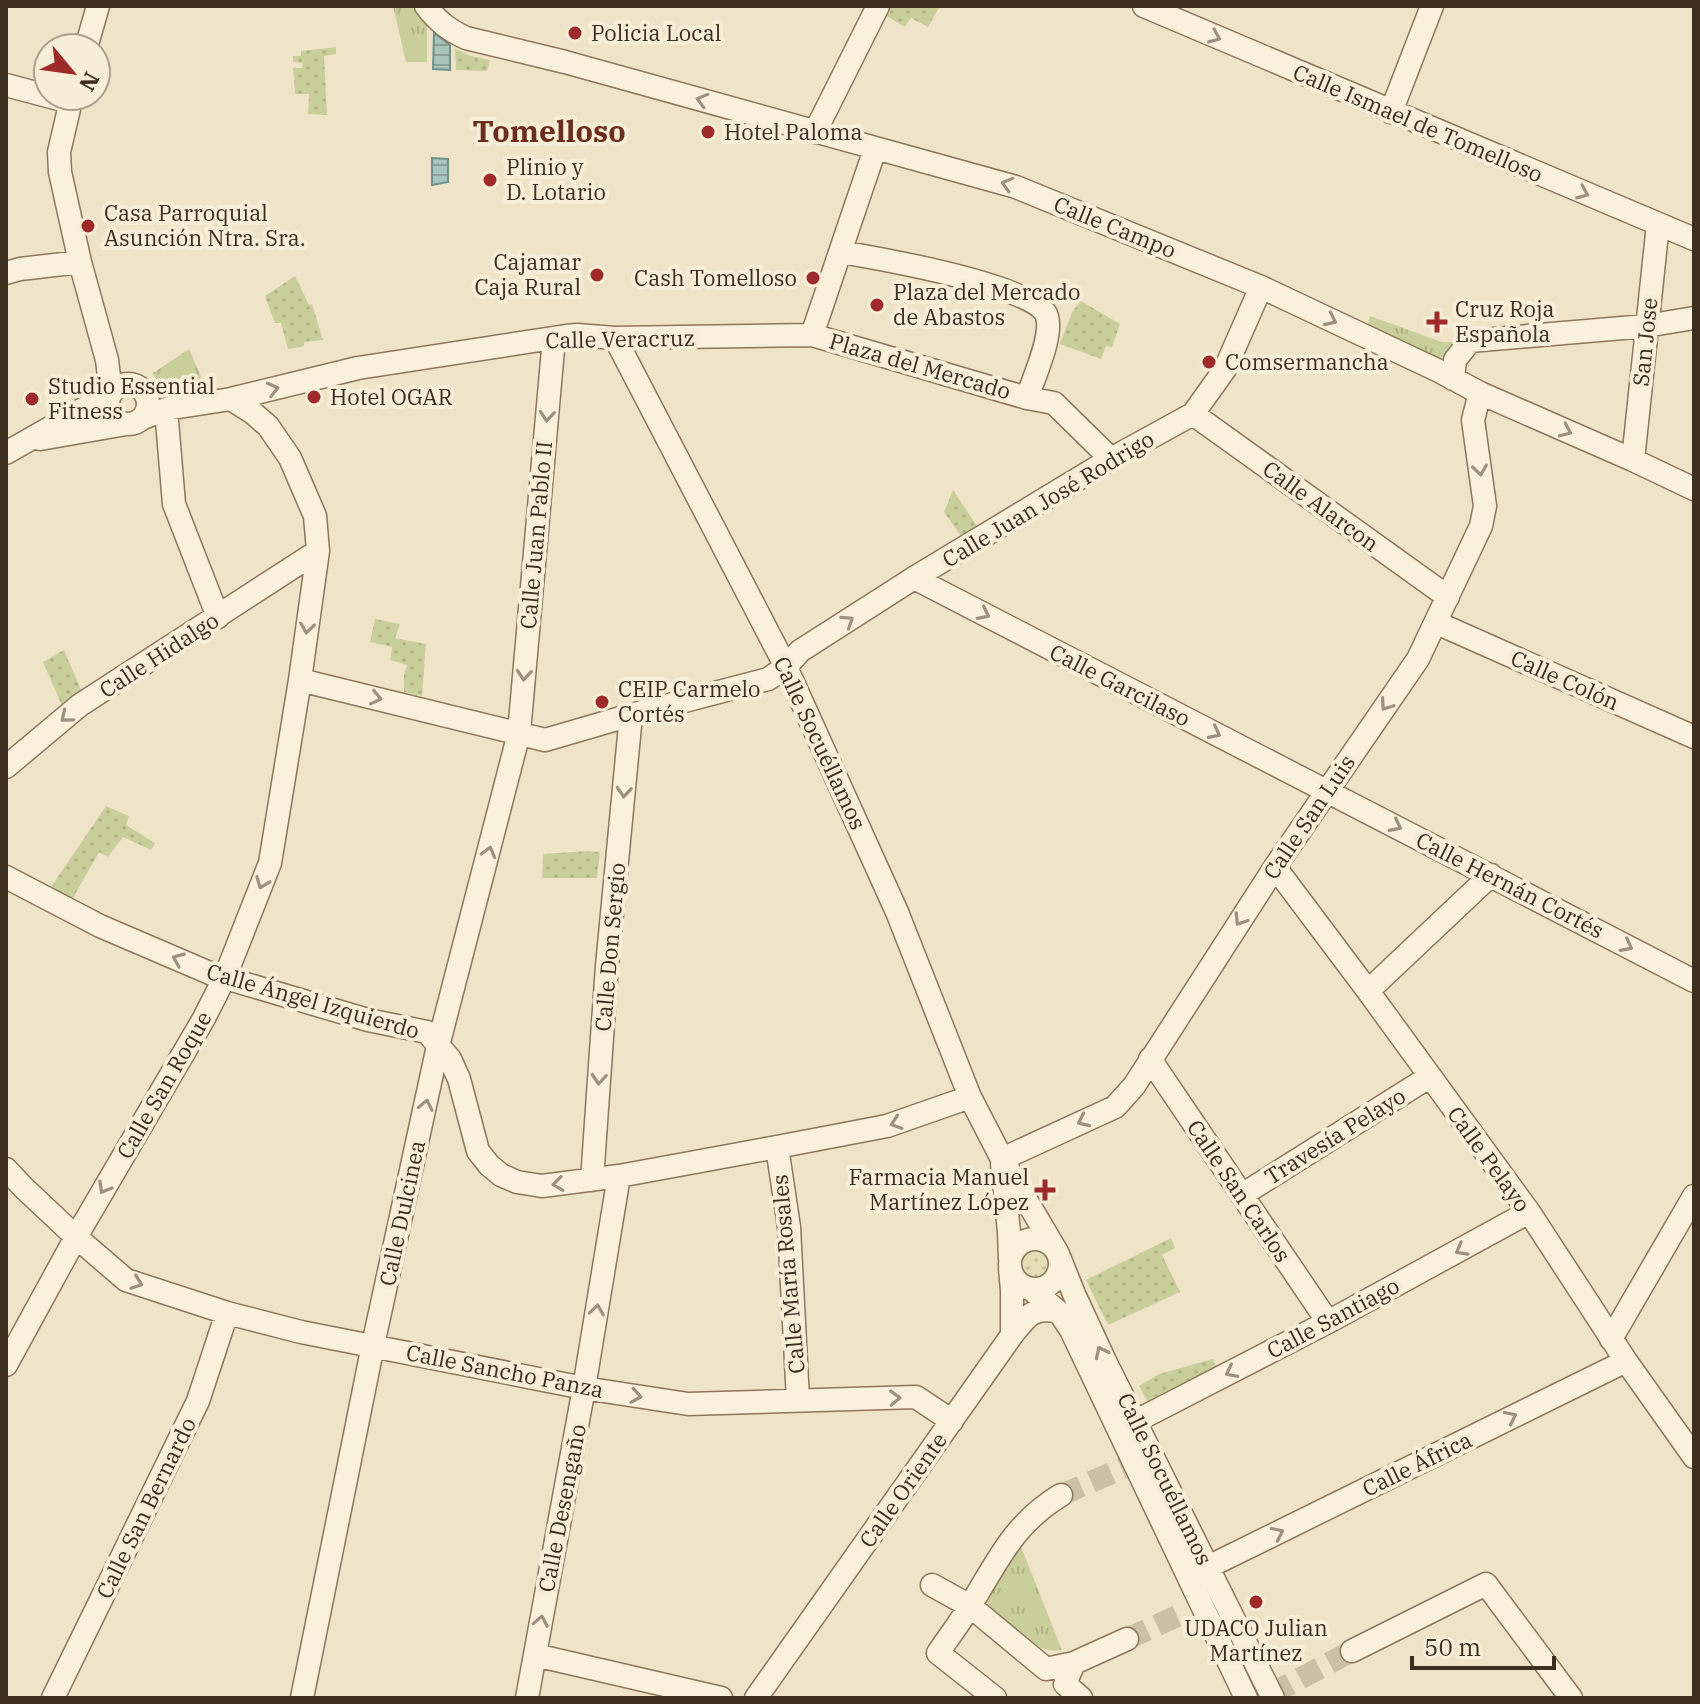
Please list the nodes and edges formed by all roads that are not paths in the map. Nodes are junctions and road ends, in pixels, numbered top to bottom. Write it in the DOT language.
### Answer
graph roads {
  1 [pos="98,6"];
  2 [pos="426,6"];
  3 [pos="1432,6"];
  4 [pos="870,8"];
  5 [pos="1155,8"];
  6 [pos="91,32"];
  7 [pos="6,85"];
  8 [pos="32,91"];
  9 [pos="68,112"];
  10 [pos="1391,112"];
  11 [pos="815,132"];
  12 [pos="875,149"];
  13 [pos="1658,224"];
  14 [pos="1694,239"];
  15 [pos="841,252"];
  16 [pos="80,262"];
  17 [pos="6,273"];
  18 [pos="1261,287"];
  19 [pos="1694,318"];
  20 [pos="1646,326"];
  21 [pos="812,335"];
  22 [pos="554,338"];
  23 [pos="615,338"];
  24 [pos="1453,379"];
  25 [pos="111,393"];
  26 [pos="1480,393"];
  27 [pos="1027,398"];
  28 [pos="231,399"];
  29 [pos="166,409"];
  30 [pos="1193,414"];
  31 [pos="134,421"];
  32 [pos="14,448"];
  33 [pos="1111,459"];
  34 [pos="1633,460"];
  35 [pos="1694,489"];
  36 [pos="318,551"];
  37 [pos="914,578"];
  38 [pos="1448,597"];
  39 [pos="218,617"];
  40 [pos="1437,623"];
  41 [pos="786,667"];
  42 [pos="300,680"];
  43 [pos="631,715"];
  44 [pos="519,733"];
  45 [pos="1694,737"];
  46 [pos="6,767"];
  47 [pos="1326,791"];
  48 [pos="1275,867"];
  49 [pos="1491,875"];
  50 [pos="6,877"];
  51 [pos="225,977"];
  52 [pos="1694,981"];
  53 [pos="1368,991"];
  54 [pos="438,1046"];
  55 [pos="1150,1059"];
  56 [pos="1429,1077"];
  57 [pos="970,1097"];
  58 [pos="777,1147"];
  59 [pos="1002,1159"];
  60 [pos="6,1169"];
  61 [pos="619,1176"];
  62 [pos="592,1180"];
  63 [pos="1242,1195"];
  64 [pos="1694,1196"];
  65 [pos="1529,1212"];
  66 [pos="76,1237"];
  67 [pos="1058,1256"];
  68 [pos="1010,1264"];
  69 [pos="1032,1290"];
  70 [pos="1059,1312"];
  71 [pos="227,1313"];
  72 [pos="1328,1322"];
  73 [pos="1012,1335"];
  74 [pos="1611,1339"];
  75 [pos="373,1345"];
  76 [pos="1626,1361"];
  77 [pos="6,1365"];
  78 [pos="584,1388"];
  79 [pos="798,1400"];
  80 [pos="952,1421"];
  81 [pos="1136,1421"];
  82 [pos="1694,1457"];
  83 [pos="1061,1495"];
  84 [pos="1208,1567"];
  85 [pos="932,1585"];
  86 [pos="970,1606"];
  87 [pos="1127,1639"];
  88 [pos="1352,1651"];
  89 [pos="535,1655"];
  90 [pos="1074,1663"];
  91 [pos="53,1698"];
  92 [pos="302,1698"];
  93 [pos="527,1698"];
  94 [pos="721,1698"];
  95 [pos="756,1698"];
  96 [pos="995,1698"];
  97 [pos="1081,1698"];
  98 [pos="1246,1698"];
  99 [pos="1273,1698"];
  100 [pos="1571,1698"];
  1 -- 6 [label="street"];
  11 -- 2 [label="street, Calle Campo, one-way"];
  3 -- 10 [label="street"];
  4 -- 11 [label="street"];
  5 -- 10 [label="street, Calle Ismael de Tomelloso, one-way"];
  7 -- 8 [label="street"];
  9 -- 16 [label="street"];
  10 -- 13 [label="street, Calle Ismael de Tomelloso, one-way"];
  11 -- 12 [label="street, Calle Campo"];
  12 -- 15 [label="street"];
  18 -- 12 [label="street, Calle Campo, one-way"];
  13 -- 14 [label="street, Calle Ismael de Tomelloso"];
  13 -- 20 [label="street, San Jose"];
  15 -- 21 [label="street"];
  15 -- 27 [label="street, Plaza del Mercado"];
  16 -- 17 [label="street"];
  16 -- 25 [label="street"];
  18 -- 24 [label="street, Calle Campo, one-way"];
  18 -- 30 [label="street, Calle Juan José Rodrigo"];
  19 -- 20 [label="street"];
  20 -- 24 [label="street"];
  20 -- 34 [label="street, San Jose"];
  21 -- 23 [label="street, Calle Veracruz"];
  21 -- 27 [label="street, Plaza del Mercado"];
  22 -- 23 [label="street, Calle Veracruz"];
  28 -- 22 [label="street, Calle Veracruz, one-way"];
  22 -- 44 [label="street, Calle Juan Pablo II, one-way"];
  23 -- 41 [label="street, Calle Socuéllamos"];
  24 -- 26 [label="street, Calle Campo"];
  25 -- 31 [label="street"];
  25 -- 31 [label="street"];
  25 -- 32 [label="street"];
  26 -- 34 [label="street, Calle Campo, one-way"];
  26 -- 38 [label="street, Calle San Luis, one-way"];
  27 -- 33 [label="street, Plaza del Mercado"];
  28 -- 29 [label="street, Calle Veracruz"];
  28 -- 36 [label="street, Calle San Roque"];
  29 -- 31 [label="street, Calle Veracruz"];
  29 -- 39 [label="street"];
  30 -- 33 [label="street, Calle Juan José Rodrigo"];
  30 -- 38 [label="street, Calle Alarcon"];
  31 -- 32 [label="street, Calle Veracruz"];
  33 -- 37 [label="street, Calle Juan José Rodrigo"];
  34 -- 35 [label="street, Calle Campo"];
  36 -- 39 [label="street, Calle Hidalgo"];
  36 -- 42 [label="street, Calle San Roque, one-way"];
  41 -- 37 [label="street, Calle Juan José Rodrigo, one-way"];
  37 -- 47 [label="street, Calle Garcilaso, one-way"];
  38 -- 40 [label="street, Calle San Luis"];
  39 -- 46 [label="street, Calle Hidalgo, one-way"];
  40 -- 45 [label="street, Calle Colón"];
  40 -- 47 [label="street, Calle San Luis, one-way"];
  41 -- 43 [label="street, Calle Juan José Rodrigo"];
  41 -- 57 [label="street, Calle Socuéllamos"];
  42 -- 44 [label="street, Calle Juan José Rodrigo, one-way"];
  42 -- 51 [label="street, Calle San Roque, one-way"];
  43 -- 44 [label="street, Calle Juan José Rodrigo"];
  43 -- 62 [label="street, Calle Don Sergio, one-way"];
  54 -- 44 [label="street, Calle Dulcinea, one-way"];
  47 -- 48 [label="street, Calle San Luis"];
  47 -- 49 [label="street, Calle Hernán Cortés, one-way"];
  48 -- 53 [label="street, Calle Pelayo"];
  48 -- 55 [label="street, Calle San Luis, one-way"];
  49 -- 52 [label="street, Calle Hernán Cortés, one-way"];
  49 -- 53 [label="street"];
  51 -- 50 [label="street, Calle Ángel Izquierdo, one-way"];
  51 -- 54 [label="street, Calle Ángel Izquierdo"];
  51 -- 66 [label="street, Calle San Roque, one-way"];
  53 -- 56 [label="street, Calle Pelayo"];
  62 -- 54 [label="street, Calle Ángel Izquierdo, one-way"];
  75 -- 54 [label="street, Calle Dulcinea, one-way"];
  55 -- 59 [label="street, Calle San Luis, one-way"];
  55 -- 63 [label="street, Calle San Carlos"];
  56 -- 63 [label="street, Travesía Pelayo"];
  56 -- 65 [label="street, Calle Pelayo"];
  57 -- 58 [label="street, Calle Ángel Izquierdo, one-way"];
  57 -- 59 [label="street, Calle Socuéllamos"];
  58 -- 61 [label="street, Calle Ángel Izquierdo"];
  58 -- 79 [label="street, Calle María Rosales"];
  59 -- 67 [label="street, Calle Socuéllamos"];
  59 -- 68 [label="street, Calle Socuéllamos"];
  60 -- 66 [label="street, Calle Sancho Panza"];
  61 -- 62 [label="street, Calle Ángel Izquierdo"];
  78 -- 61 [label="street, Calle Desengaño, one-way"];
  63 -- 72 [label="street, Calle San Carlos"];
  64 -- 74 [label="street"];
  65 -- 72 [label="street, Calle Santiago, one-way"];
  65 -- 74 [label="street, Calle Pelayo"];
  66 -- 71 [label="street, Calle Sancho Panza, one-way"];
  66 -- 77 [label="street, Calle San Roque"];
  67 -- 68 [label="street"];
  67 -- 69 [label="street"];
  81 -- 67 [label="street, Calle Socuéllamos, one-way"];
  68 -- 69 [label="street"];
  68 -- 73 [label="street"];
  69 -- 70 [label="street, Calle Socuéllamos"];
  70 -- 73 [label="street, Calle Oriente"];
  70 -- 98 [label="street, Calle Socuéllamos"];
  71 -- 75 [label="street, Calle Sancho Panza"];
  71 -- 91 [label="street, Calle San Bernardo"];
  72 -- 81 [label="street, Calle Santiago, one-way"];
  73 -- 80 [label="street, Calle Oriente"];
  74 -- 76 [label="street, Calle Pelayo"];
  75 -- 78 [label="street, Calle Sancho Panza"];
  75 -- 92 [label="street, Calle Dulcinea"];
  76 -- 82 [label="street, Calle Pelayo"];
  84 -- 76 [label="street, Calle África, one-way"];
  78 -- 79 [label="street, Calle Sancho Panza, one-way"];
  89 -- 78 [label="street, Calle Desengaño, one-way"];
  79 -- 80 [label="street, Calle Sancho Panza, one-way"];
  80 -- 95 [label="street, Calle Oriente"];
  81 -- 84 [label="street, Calle Socuéllamos"];
  83 -- 86 [label="street"];
  84 -- 99 [label="street, Calle Socuéllamos"];
  85 -- 86 [label="street"];
  86 -- 90 [label="street"];
  86 -- 96 [label="street"];
  87 -- 90 [label="street"];
  88 -- 100 [label="street"];
  89 -- 93 [label="street, Calle Desengaño"];
  89 -- 94 [label="street"];
  90 -- 97 [label="street"];
}
